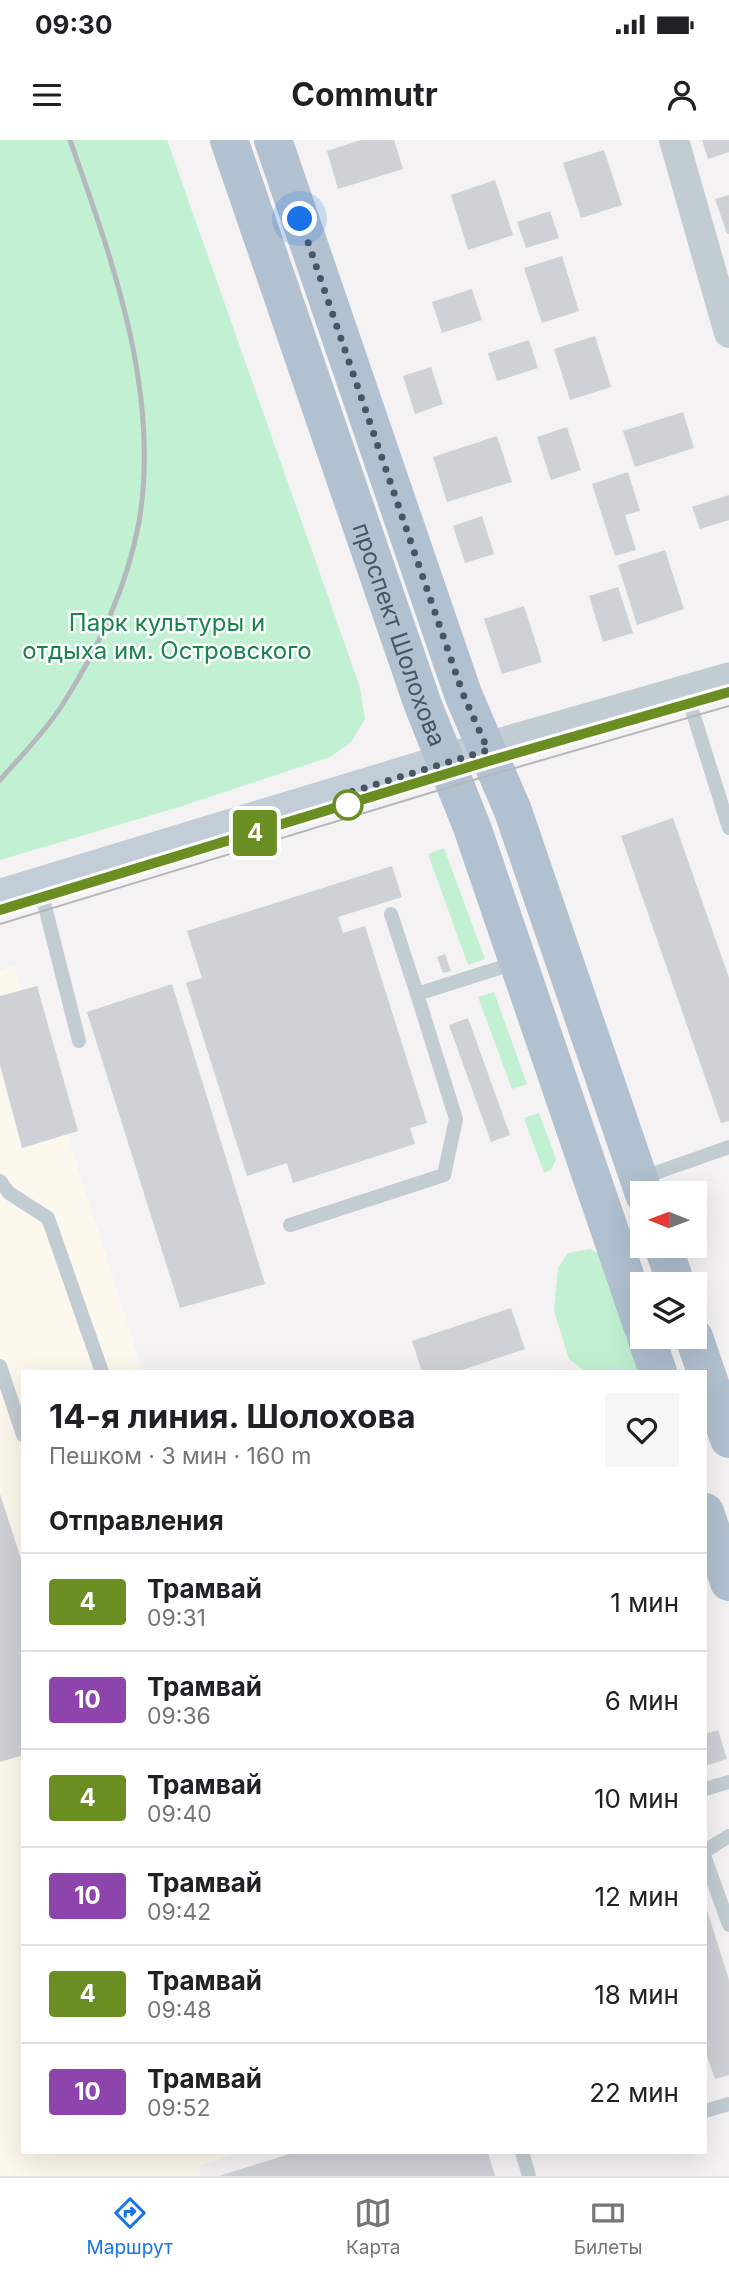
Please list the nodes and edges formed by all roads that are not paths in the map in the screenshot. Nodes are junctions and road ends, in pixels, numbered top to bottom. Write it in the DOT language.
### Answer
graph roads {
  1 [pos="229,140"];
  2 [pos="273,140"];
  3 [pos="674,140"];
  4 [pos="729,333"];
  5 [pos="729,681"];
  6 [pos="686,693"];
  7 [pos="488,750"];
  8 [pos="448,762"];
  9 [pos="729,828"];
  10 [pos="40,886"];
  11 [pos="0,898"];
  12 [pos="391,914"];
  13 [pos="519,961"];
  14 [pos="417,994"];
  15 [pos="79,1041"];
  16 [pos="729,1147"];
  17 [pos="0,1181"];
  18 [pos="640,1181"];
  19 [pos="653,1181"];
  20 [pos="290,1225"];
  21 [pos="630,1289"];
  22 [pos="650,1349"];
  23 [pos="698,1349"];
  24 [pos="0,1366"];
  25 [pos="101,1370"];
  26 [pos="657,1370"];
  27 [pos="705,1370"];
  28 [pos="707,1375"];
  29 [pos="21,1429"];
  30 [pos="729,1439"];
  31 [pos="707,1518"];
  32 [pos="729,1582"];
  33 [pos="729,1782"];
  34 [pos="707,1788"];
  35 [pos="729,1836"];
  36 [pos="707,1850"];
  37 [pos="707,1864"];
  38 [pos="729,1925"];
  39 [pos="729,2104"];
  40 [pos="707,2110"];
  41 [pos="523,2154"];
  42 [pos="529,2176"];
  1 -- 8 [label="main road, проспект Шолохова"];
  2 -- 7 [label="main road, проспект Шолохова"];
  3 -- 4 [label="street"];
  5 -- 6 [label="street"];
  6 -- 7 [label="street"];
  6 -- 9 [label="lane"];
  7 -- 8 [label="main road"];
  7 -- 18 [label="main road, проспект Шолохова"];
  8 -- 10 [label="main road"];
  8 -- 13 [label="main road, проспект Шолохова"];
  10 -- 11 [label="main road"];
  10 -- 15 [label="lane"];
  12 -- 14 [label="lane"];
  13 -- 14 [label="lane"];
  13 -- 21 [label="main road, проспект Шолохова"];
  14 -- 20 [label="lane"];
  16 -- 19 [label="lane"];
  17 -- 25 [label="lane"];
  22 -- 26 [label="main road"];
  23 -- 27 [label="main road"];
  24 -- 29 [label="lane"];
  28 -- 30 [label="main road"];
  31 -- 32 [label="main road"];
  33 -- 34 [label="lane"];
  35 -- 36 [label="lane"];
  37 -- 38 [label="lane"];
  39 -- 40 [label="lane"];
  41 -- 42 [label="lane"];
}
